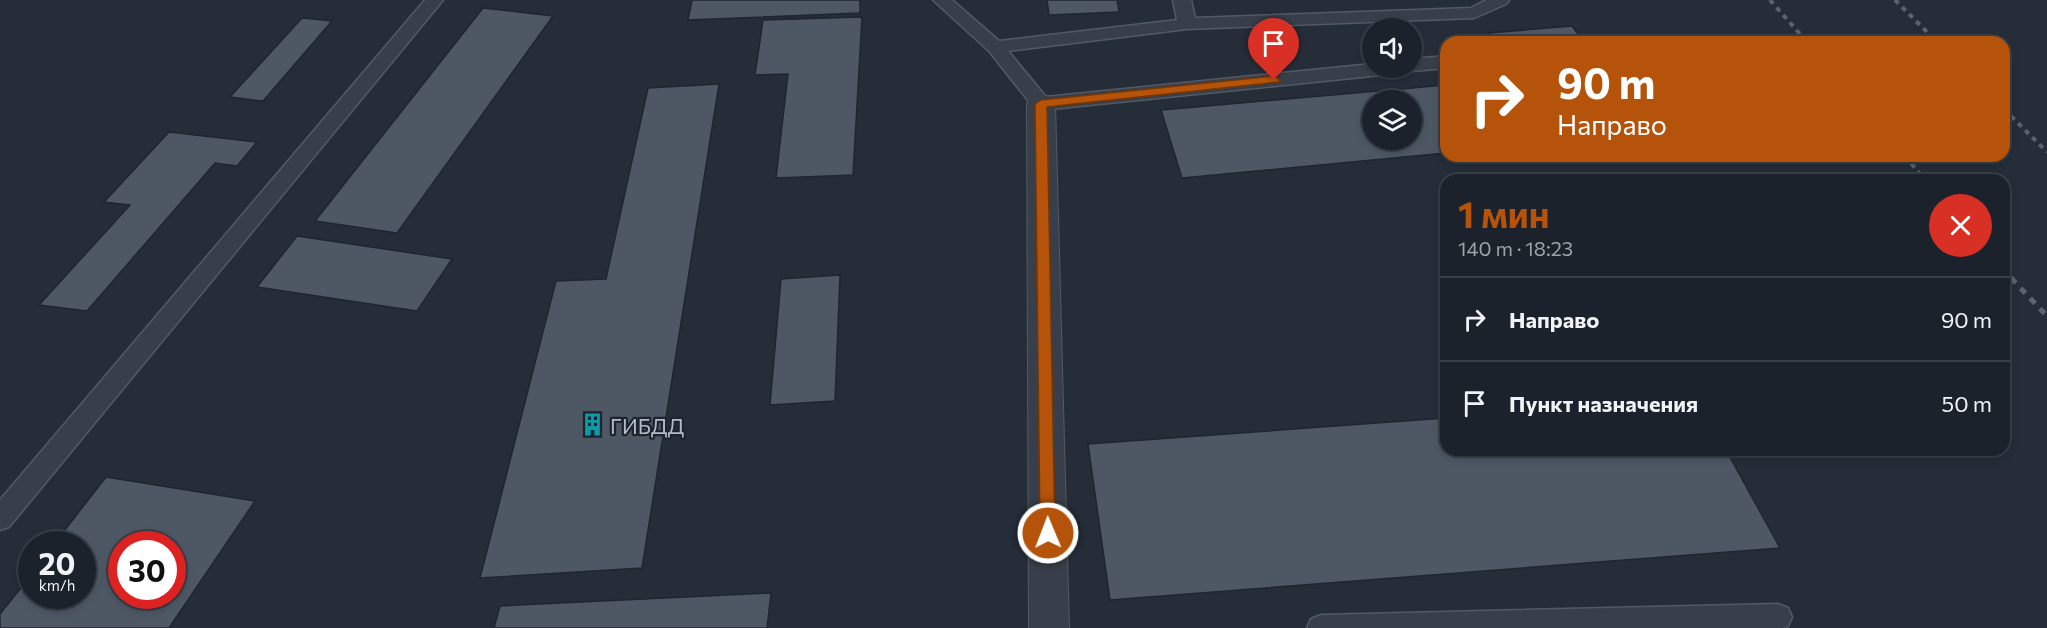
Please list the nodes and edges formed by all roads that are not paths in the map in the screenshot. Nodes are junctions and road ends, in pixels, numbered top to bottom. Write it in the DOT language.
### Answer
graph roads {
  1 [pos="434,0"];
  2 [pos="942,0"];
  3 [pos="1182,0"];
  4 [pos="1500,0"];
  5 [pos="1187,24"];
  6 [pos="995,47"];
  7 [pos="1440,63"];
  8 [pos="1422,64"];
  9 [pos="1362,71"];
  10 [pos="1041,104"];
  11 [pos="0,519"];
  12 [pos="1778,617"];
  13 [pos="1049,628"];
  14 [pos="1321,628"];
  1 -- 11 [label="lane"];
  2 -- 6 [label="lane"];
  3 -- 5 [label="lane"];
  4 -- 5 [label="lane"];
  5 -- 6 [label="lane"];
  6 -- 10 [label="lane"];
  7 -- 8 [label="lane"];
  9 -- 10 [label="lane"];
  10 -- 13 [label="street"];
  12 -- 14 [label="lane"];
}
